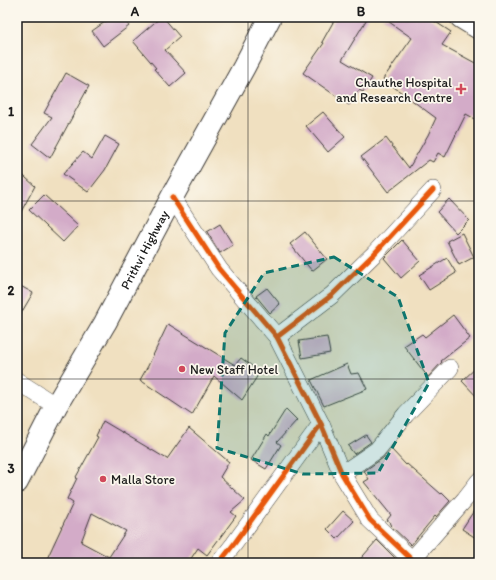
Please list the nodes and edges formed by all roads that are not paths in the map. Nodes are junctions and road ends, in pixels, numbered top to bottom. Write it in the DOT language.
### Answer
graph roads {
  1 [pos="270,17"];
  2 [pos="461,17"];
  3 [pos="479,28"];
  4 [pos="433,190"];
  5 [pos="172,198"];
  6 [pos="277,337"];
  7 [pos="450,368"];
  8 [pos="17,381"];
  9 [pos="56,406"];
  10 [pos="321,424"];
  11 [pos="342,474"];
  12 [pos="479,481"];
  13 [pos="17,482"];
  14 [pos="412,562"];
  15 [pos="219,563"];
  1 -- 5 [label="main road, Prithvi Highway"];
  2 -- 3 [label="main road"];
  4 -- 6 [label="street"];
  5 -- 6 [label="street"];
  5 -- 9 [label="main road, Prithvi Highway"];
  6 -- 10 [label="street"];
  7 -- 11 [label="street"];
  8 -- 9 [label="street"];
  9 -- 13 [label="main road, Prithvi Highway"];
  10 -- 11 [label="street"];
  10 -- 15 [label="street"];
  11 -- 14 [label="street"];
  12 -- 14 [label="street"];
}
